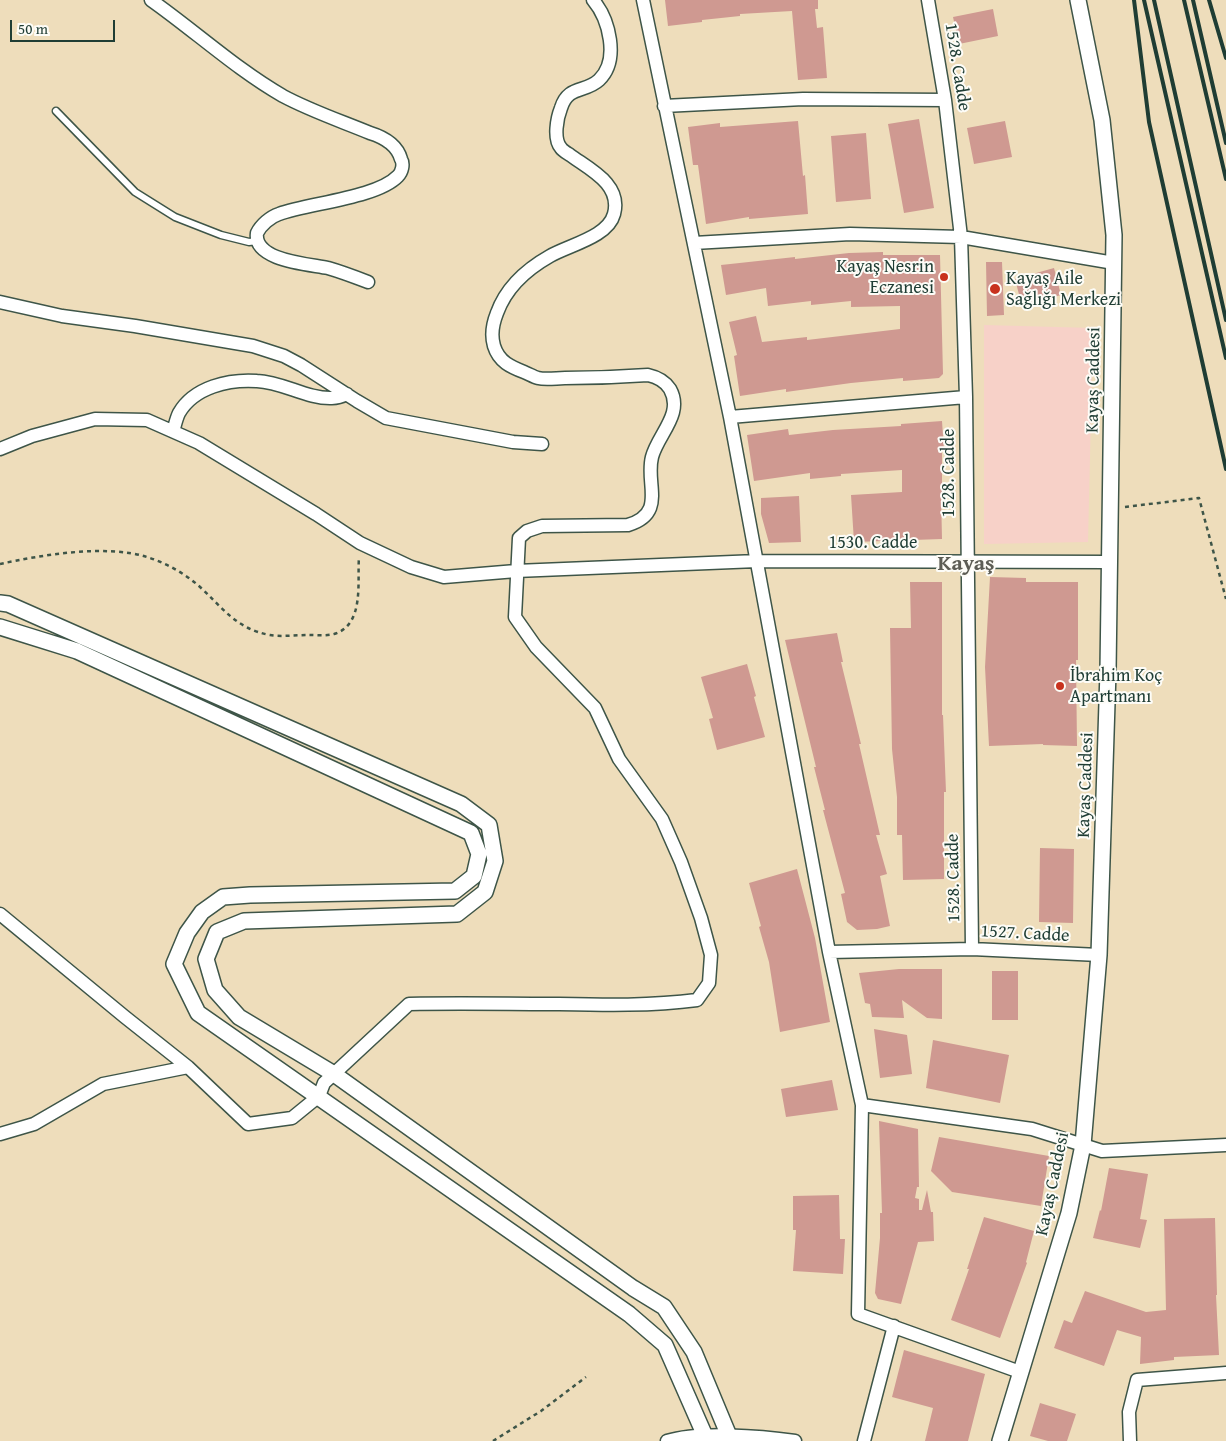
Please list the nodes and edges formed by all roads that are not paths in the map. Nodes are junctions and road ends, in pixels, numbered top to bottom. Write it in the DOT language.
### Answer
graph roads {
  1 [pos="151,0"];
  2 [pos="593,0"];
  3 [pos="644,0"];
  4 [pos="928,0"];
  5 [pos="1078,0"];
  6 [pos="945,100"];
  7 [pos="664,106"];
  8 [pos="56,111"];
  9 [pos="961,237"];
  10 [pos="257,241"];
  11 [pos="694,243"];
  12 [pos="1114,263"];
  13 [pos="368,282"];
  14 [pos="0,302"];
  15 [pos="347,394"];
  16 [pos="966,397"];
  17 [pos="730,417"];
  18 [pos="173,431"];
  19 [pos="542,444"];
  20 [pos="0,449"];
  21 [pos="756,561"];
  22 [pos="967,561"];
  23 [pos="1109,562"];
  24 [pos="516,571"];
  25 [pos="0,603"];
  26 [pos="0,626"];
  27 [pos="0,914"];
  28 [pos="972,948"];
  29 [pos="829,952"];
  30 [pos="1099,955"];
  31 [pos="188,1067"];
  32 [pos="334,1074"];
  33 [pos="319,1096"];
  34 [pos="862,1105"];
  35 [pos="0,1134"];
  36 [pos="1083,1145"];
  37 [pos="1226,1145"];
  38 [pos="894,1326"];
  39 [pos="1020,1372"];
  40 [pos="1226,1373"];
  41 [pos="704,1436"];
  42 [pos="729,1436"];
  43 [pos="770,1439"];
  44 [pos="667,1441"];
  45 [pos="795,1441"];
  46 [pos="864,1441"];
  47 [pos="1000,1441"];
  48 [pos="1130,1441"];
  1 -- 10 [label="street"];
  2 -- 24 [label="street"];
  3 -- 7 [label="street"];
  4 -- 6 [label="street, 1528. Cadde"];
  5 -- 12 [label="street, Kayaş Caddesi"];
  6 -- 7 [label="street"];
  6 -- 9 [label="street, 1528. Cadde"];
  7 -- 11 [label="street"];
  8 -- 10 [label="lane"];
  9 -- 11 [label="street"];
  9 -- 12 [label="street"];
  9 -- 16 [label="street, 1528. Cadde"];
  10 -- 13 [label="street"];
  11 -- 17 [label="street"];
  12 -- 23 [label="street, Kayaş Caddesi"];
  14 -- 15 [label="street"];
  15 -- 18 [label="street"];
  15 -- 19 [label="street"];
  16 -- 17 [label="street"];
  16 -- 22 [label="street, 1528. Cadde"];
  17 -- 21 [label="street"];
  18 -- 20 [label="street, 1530. Cadde"];
  18 -- 24 [label="street, 1530. Cadde"];
  21 -- 22 [label="street, 1530. Cadde"];
  21 -- 24 [label="street, 1530. Cadde"];
  21 -- 29 [label="street"];
  22 -- 23 [label="street, 1530. Cadde"];
  22 -- 28 [label="street, 1528. Cadde"];
  23 -- 30 [label="street, Kayaş Caddesi"];
  24 -- 32 [label="street"];
  25 -- 32 [label="street"];
  26 -- 33 [label="street"];
  27 -- 31 [label="street"];
  28 -- 29 [label="street, 1527. Cadde"];
  28 -- 30 [label="street, 1527. Cadde"];
  29 -- 34 [label="street"];
  30 -- 36 [label="street, Kayaş Caddesi"];
  31 -- 33 [label="street"];
  31 -- 35 [label="street"];
  32 -- 33 [label="street"];
  32 -- 42 [label="street"];
  33 -- 41 [label="street"];
  34 -- 36 [label="street"];
  34 -- 38 [label="street"];
  36 -- 37 [label="street"];
  36 -- 39 [label="street, Kayaş Caddesi"];
  38 -- 39 [label="street"];
  38 -- 46 [label="street"];
  39 -- 47 [label="street, Kayaş Caddesi"];
  40 -- 48 [label="street"];
  41 -- 42 [label="street"];
  41 -- 44 [label="street"];
  42 -- 43 [label="street"];
  43 -- 45 [label="street"];
}
